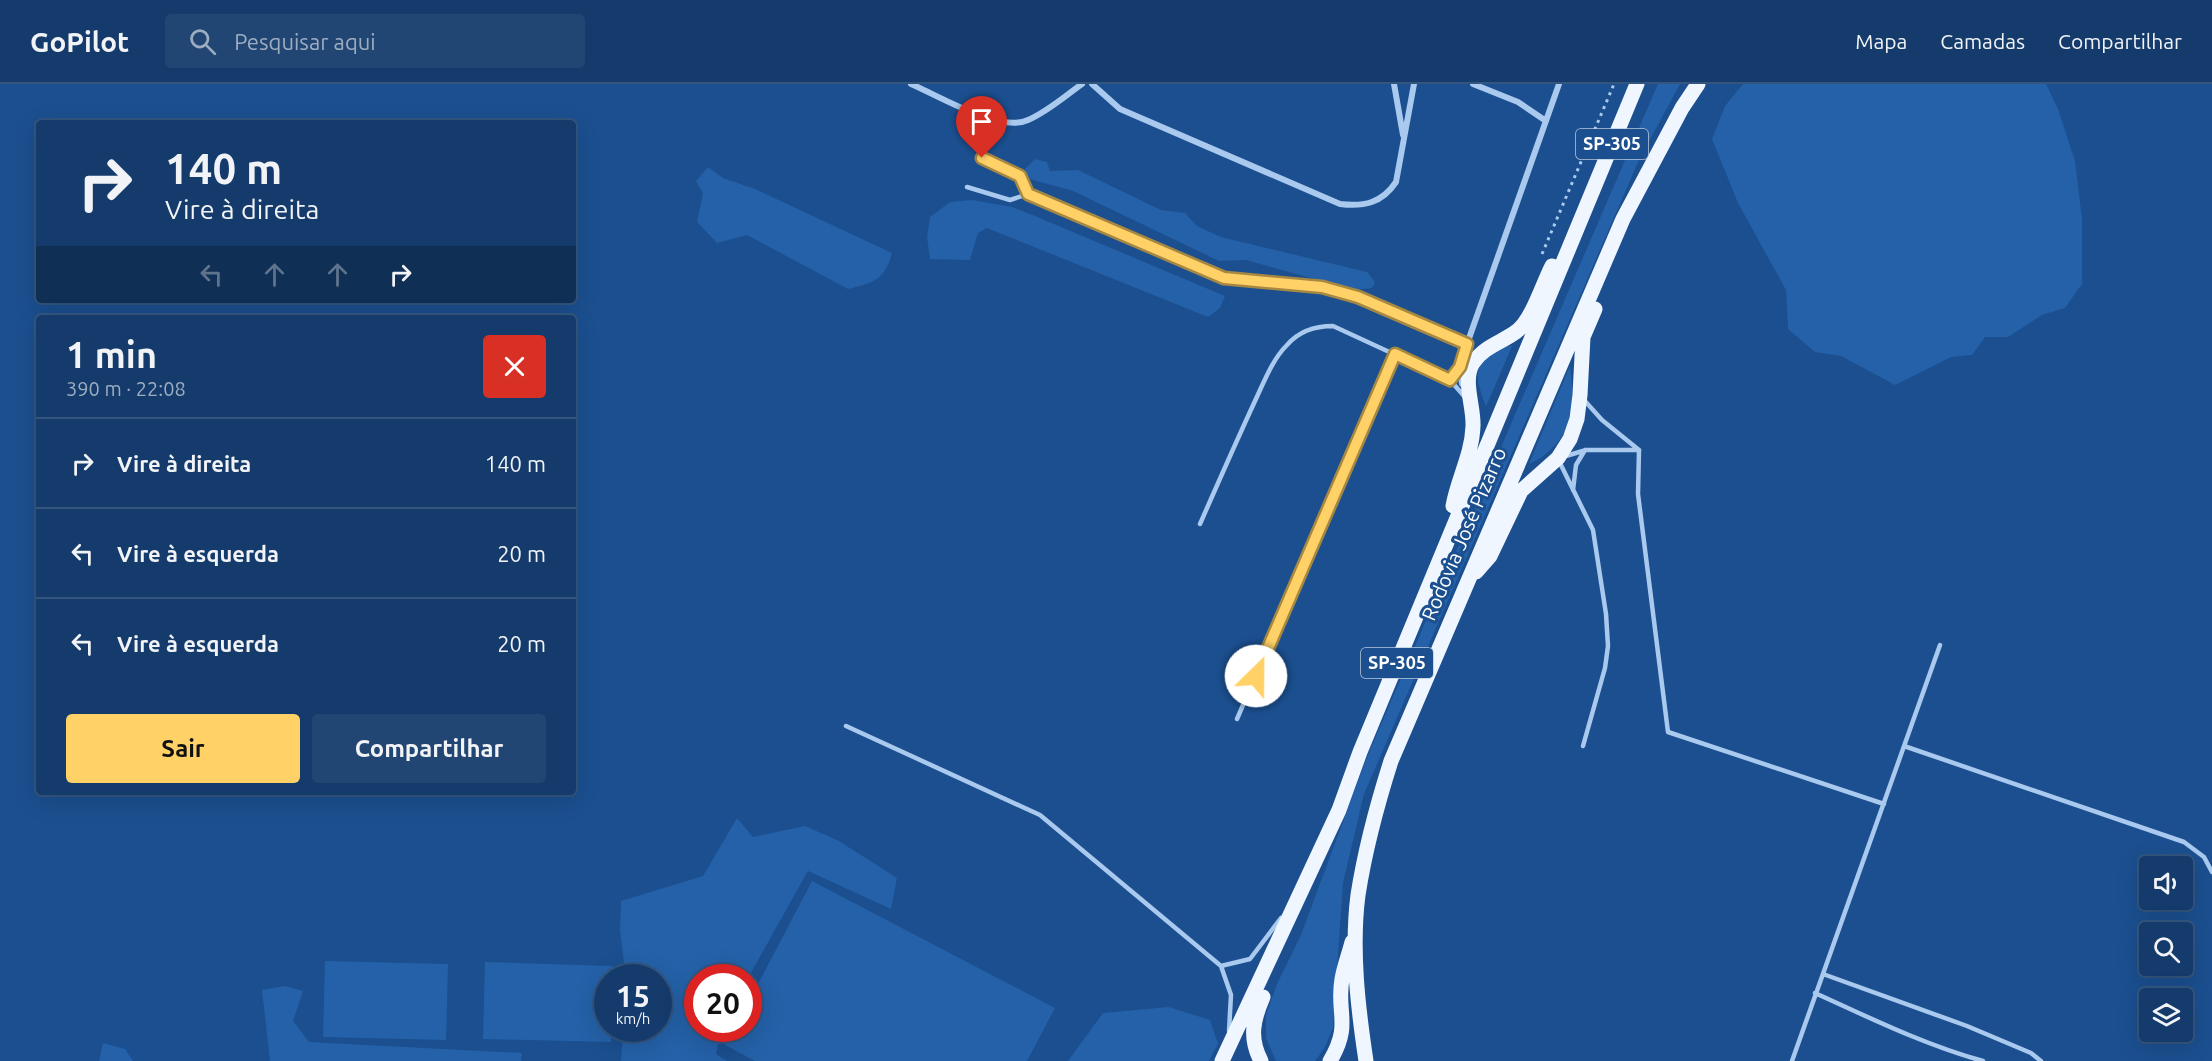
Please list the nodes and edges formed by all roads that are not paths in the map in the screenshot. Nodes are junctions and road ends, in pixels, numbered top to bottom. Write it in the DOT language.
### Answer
graph roads {
  1 [pos="911,84"];
  2 [pos="1082,84"];
  3 [pos="1092,84"];
  4 [pos="1394,84"];
  5 [pos="1414,84"];
  6 [pos="1473,84"];
  7 [pos="1559,84"];
  8 [pos="1637,84"];
  9 [pos="1698,84"];
  10 [pos="1546,121"];
  11 [pos="1404,139"];
  12 [pos="982,158"];
  13 [pos="968,187"];
  14 [pos="1028,194"];
  15 [pos="1587,204"];
  16 [pos="1623,219"];
  17 [pos="1467,344"];
  18 [pos="1487,349"];
  19 [pos="1395,354"];
  20 [pos="1460,367"];
  21 [pos="1450,380"];
  22 [pos="1580,395"];
  23 [pos="1473,406"];
  24 [pos="1586,450"];
  25 [pos="1639,450"];
  26 [pos="1558,458"];
  27 [pos="1572,493"];
  28 [pos="1200,524"];
  29 [pos="1447,543"];
  30 [pos="1468,581"];
  31 [pos="1940,645"];
  32 [pos="1237,719"];
  33 [pos="846,726"];
  34 [pos="1583,746"];
  35 [pos="1904,746"];
  36 [pos="1884,804"];
  37 [pos="2212,872"];
  38 [pos="1300,894"];
  39 [pos="1288,920"];
  40 [pos="1356,930"];
  41 [pos="1221,966"];
  42 [pos="1823,974"];
  43 [pos="1815,993"];
  44 [pos="1225,1055"];
  45 [pos="1261,1061"];
  46 [pos="1330,1061"];
  47 [pos="1366,1061"];
  48 [pos="1792,1061"];
  49 [pos="1983,1061"];
  50 [pos="2041,1061"];
  1 -- 2 [label="street"];
  3 -- 11 [label="street"];
  4 -- 11 [label="street"];
  5 -- 11 [label="street"];
  6 -- 10 [label="street"];
  7 -- 10 [label="street"];
  8 -- 15 [label="main road, SP-305"];
  9 -- 16 [label="main road, Rodovia José Pizarro"];
  10 -- 17 [label="street"];
  12 -- 14 [label="lane"];
  13 -- 14 [label="lane"];
  14 -- 17 [label="lane"];
  15 -- 18 [label="main road"];
  15 -- 29 [label="main road"];
  16 -- 22 [label="main road"];
  16 -- 30 [label="main road, Rodovia José Pizarro"];
  17 -- 18 [label="street"];
  17 -- 20 [label="street"];
  18 -- 20 [label="street"];
  18 -- 23 [label="main road"];
  19 -- 21 [label="lane"];
  19 -- 28 [label="lane"];
  19 -- 32 [label="lane"];
  20 -- 21 [label="lane"];
  20 -- 23 [label="street"];
  21 -- 23 [label="lane"];
  22 -- 25 [label="lane"];
  22 -- 26 [label="main road"];
  23 -- 29 [label="main road"];
  24 -- 25 [label="lane"];
  24 -- 26 [label="lane"];
  24 -- 27 [label="lane"];
  25 -- 36 [label="lane"];
  26 -- 27 [label="lane"];
  26 -- 30 [label="main road"];
  27 -- 34 [label="lane"];
  29 -- 38 [label="main road, Rodovia José Pizarro / SP-305"];
  30 -- 40 [label="main road, Rodovia José Pizarro"];
  31 -- 35 [label="lane"];
  33 -- 41 [label="lane"];
  35 -- 36 [label="lane"];
  35 -- 37 [label="lane"];
  36 -- 42 [label="lane"];
  38 -- 39 [label="main road, Rodovia José Pizarro / SP-305"];
  38 -- 41 [label="lane"];
  39 -- 44 [label="main road, Rodovia José Pizarro / SP-305"];
  39 -- 45 [label="main road"];
  40 -- 46 [label="main road"];
  40 -- 47 [label="main road, Rodovia José Pizarro"];
  41 -- 44 [label="lane"];
  42 -- 43 [label="lane"];
  42 -- 50 [label="lane"];
  43 -- 48 [label="lane"];
  43 -- 49 [label="lane"];
}
